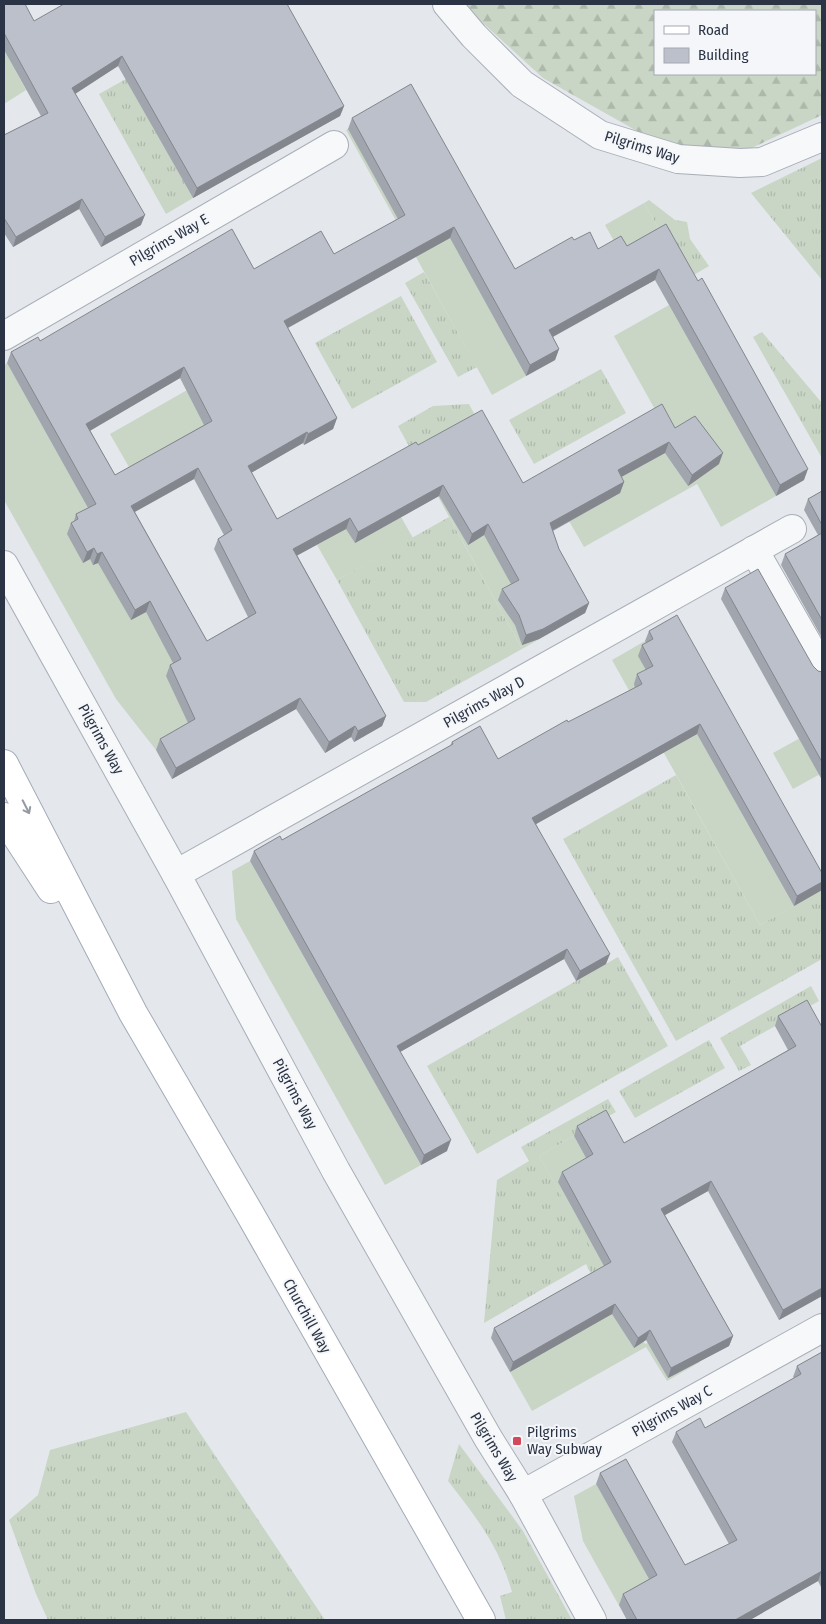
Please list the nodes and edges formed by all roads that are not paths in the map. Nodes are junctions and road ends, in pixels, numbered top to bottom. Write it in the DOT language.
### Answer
graph roads {
  1 [pos="447,4"];
  2 [pos="822,137"];
  3 [pos="334,144"];
  4 [pos="4,336"];
  5 [pos="792,529"];
  6 [pos="754,550"];
  7 [pos="4,565"];
  8 [pos="822,669"];
  9 [pos="4,764"];
  10 [pos="4,817"];
  11 [pos="176,874"];
  12 [pos="132,1013"];
  13 [pos="822,1328"];
  14 [pos="523,1494"];
  15 [pos="481,1620"];
  16 [pos="592,1620"];
  1 -- 2 [label="street, Pilgrims Way"];
  3 -- 4 [label="street, Pilgrims Way E"];
  5 -- 6 [label="street, Pilgrims Way D"];
  6 -- 8 [label="street"];
  6 -- 11 [label="street, Pilgrims Way D"];
  7 -- 11 [label="street, Pilgrims Way"];
  9 -- 12 [label="main road, one-way"];
  10 -- 12 [label="main road"];
  11 -- 14 [label="street, Pilgrims Way"];
  12 -- 15 [label="main road, Churchill Way"];
  13 -- 14 [label="street, Pilgrims Way C"];
  14 -- 16 [label="street, Pilgrims Way"];
}
